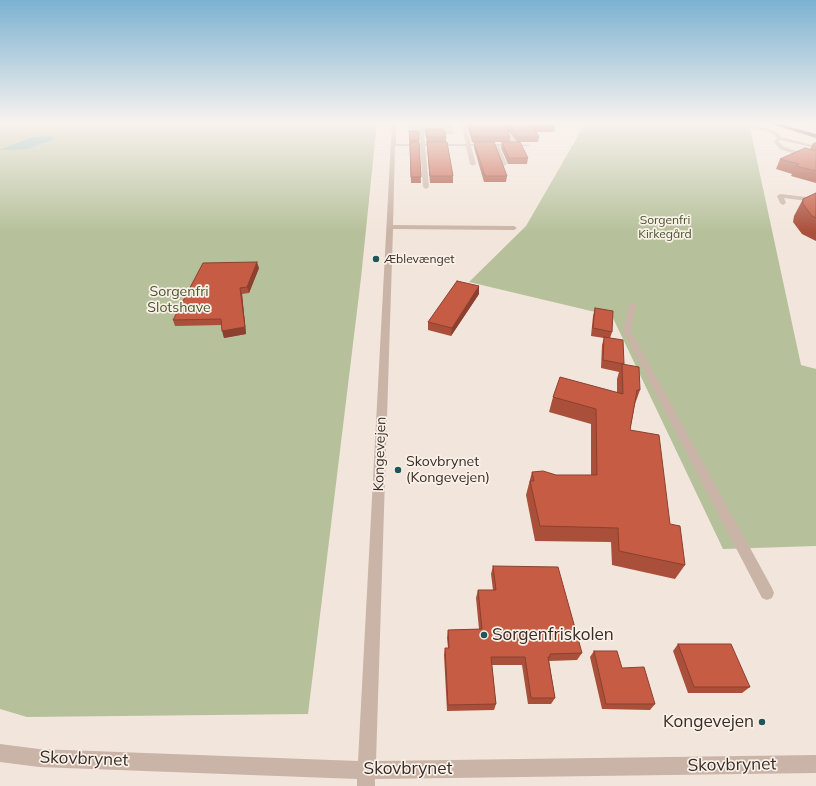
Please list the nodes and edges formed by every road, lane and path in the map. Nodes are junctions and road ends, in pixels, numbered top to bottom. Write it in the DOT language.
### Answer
graph roads {
  1 [pos="392,159"];
  2 [pos="424,159"];
  3 [pos="472,159"];
  4 [pos="502,159"];
  5 [pos="473,164"];
  6 [pos="504,164"];
  7 [pos="426,187"];
  8 [pos="816,200"];
  9 [pos="783,203"];
  10 [pos="390,227"];
  11 [pos="514,228"];
  12 [pos="632,305"];
  13 [pos="767,594"];
  14 [pos="0,753"];
  15 [pos="816,764"];
  16 [pos="366,778"];
  1 -- 10 [label="street, Kongevejen"];
  2 -- 7 [label="street"];
  3 -- 5 [label="street"];
  4 -- 6 [label="street"];
  8 -- 9 [label="street"];
  10 -- 11 [label="street"];
  10 -- 16 [label="street, Kongevejen"];
  12 -- 13 [label="street"];
  14 -- 16 [label="street, Skovbrynet"];
  15 -- 16 [label="street, Skovbrynet"];
}
